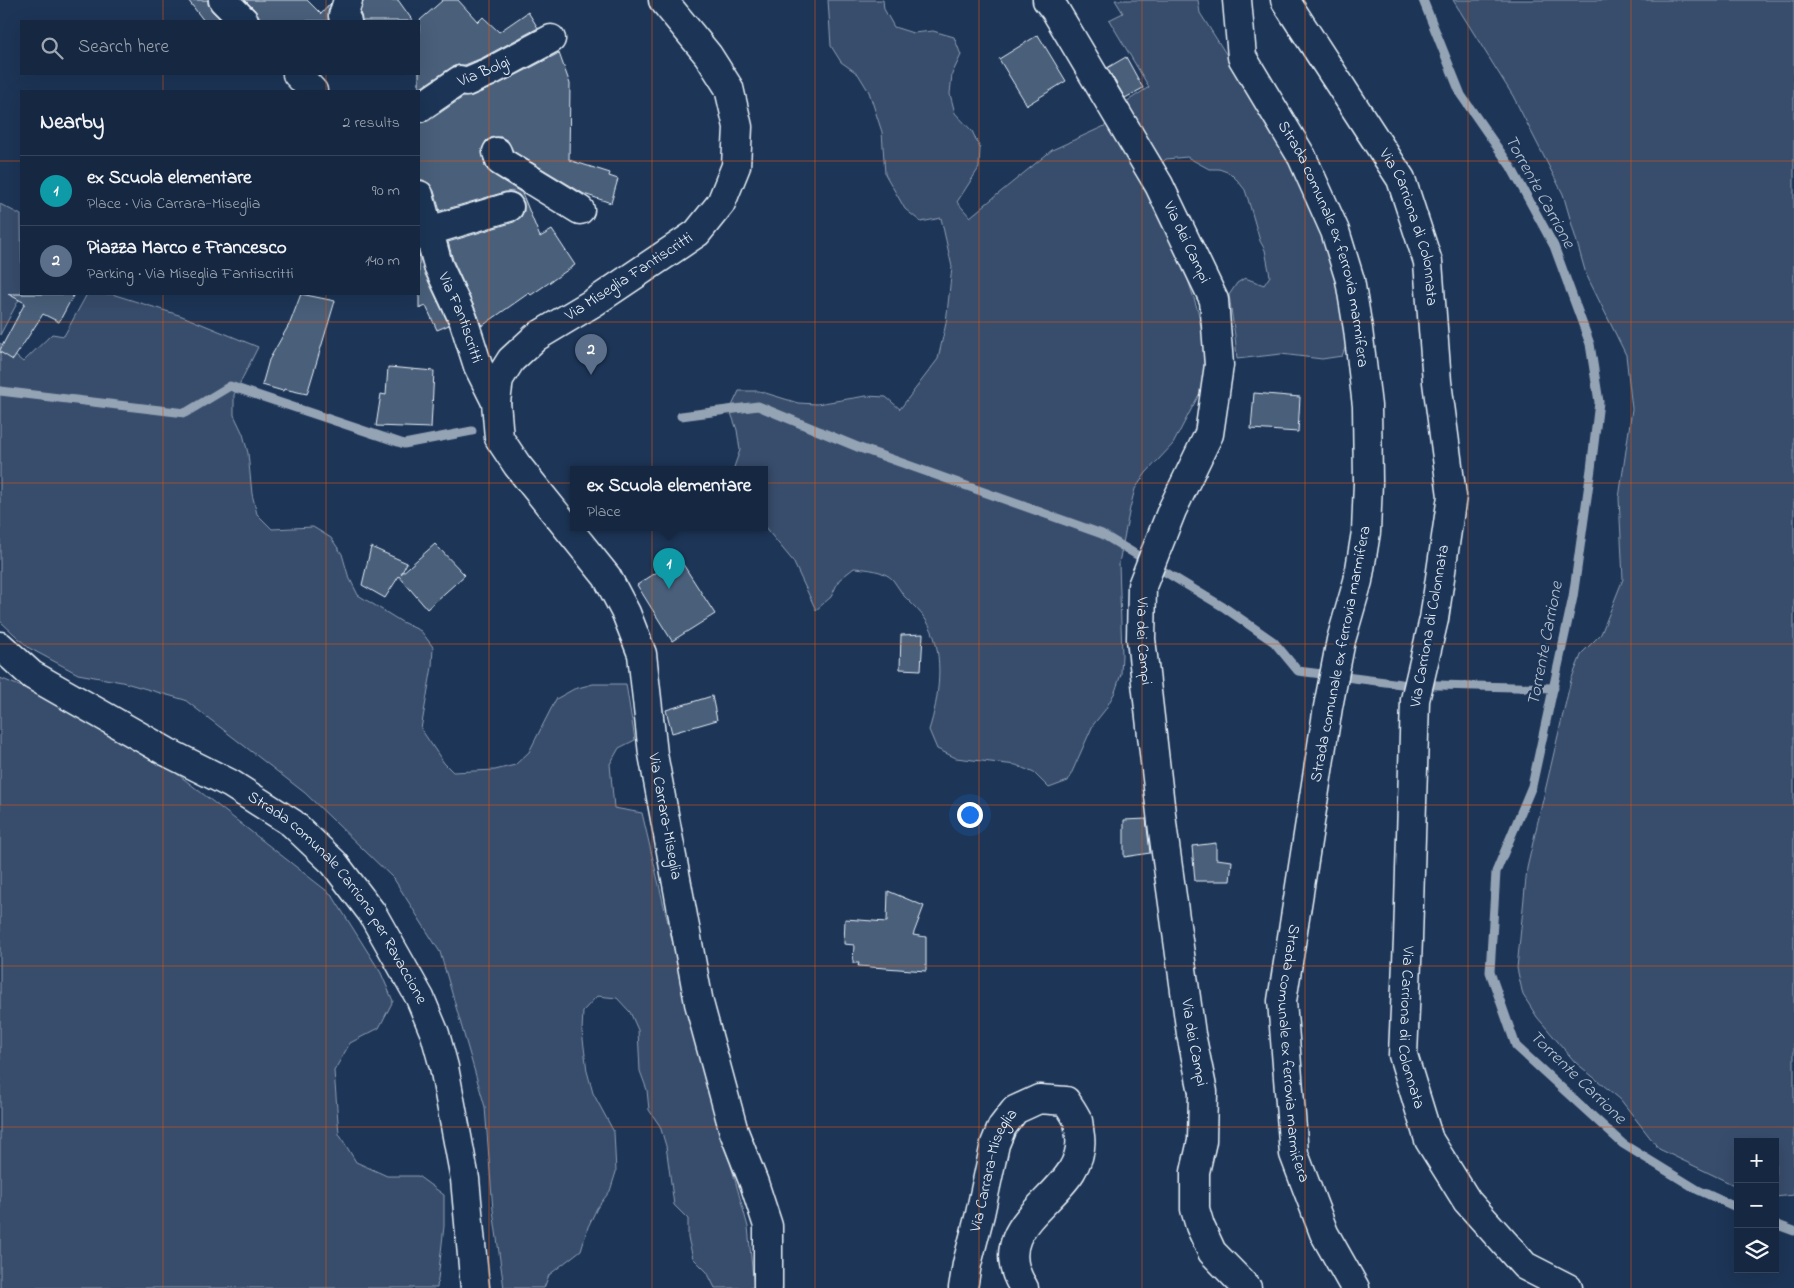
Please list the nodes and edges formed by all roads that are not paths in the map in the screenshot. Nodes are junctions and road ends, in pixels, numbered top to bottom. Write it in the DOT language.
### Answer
graph roads {
  1 [pos="223,0"];
  2 [pos="348,0"];
  3 [pos="663,0"];
  4 [pos="1047,0"];
  5 [pos="1237,0"];
  6 [pos="1285,0"];
  7 [pos="243,20"];
  8 [pos="346,20"];
  9 [pos="551,39"];
  10 [pos="420,107"];
  11 [pos="497,152"];
  12 [pos="420,199"];
  13 [pos="509,207"];
  14 [pos="580,210"];
  15 [pos="429,231"];
  16 [pos="498,390"];
  17 [pos="570,531"];
  18 [pos="570,531"];
  19 [pos="0,646"];
  20 [pos="475,1288"];
  21 [pos="768,1288"];
  22 [pos="963,1288"];
  23 [pos="1024,1288"];
  24 [pos="1247,1288"];
  25 [pos="1355,1288"];
  26 [pos="1568,1288"];
  1 -- 7 [label="street"];
  2 -- 8 [label="street"];
  3 -- 16 [label="street, Via Miseglia Fantiscritti"];
  4 -- 24 [label="street, Via dei Campi"];
  5 -- 25 [label="street, Strada comunale ex ferrovia marmifera"];
  6 -- 26 [label="street, Via Carriona di Colonnata"];
  9 -- 10 [label="street, Via Bolgi"];
  11 -- 14 [label="street"];
  12 -- 15 [label="street, Via Fantiscritti"];
  13 -- 15 [label="street"];
  15 -- 16 [label="street, Via Fantiscritti"];
  16 -- 18 [label="street, Via Carrara-Miseglia"];
  17 -- 21 [label="street, Via Carrara-Miseglia"];
  19 -- 20 [label="street, Strada comunale Carriona per Ravaccione"];
  22 -- 23 [label="street, Via Carrara-Miseglia"];
}
